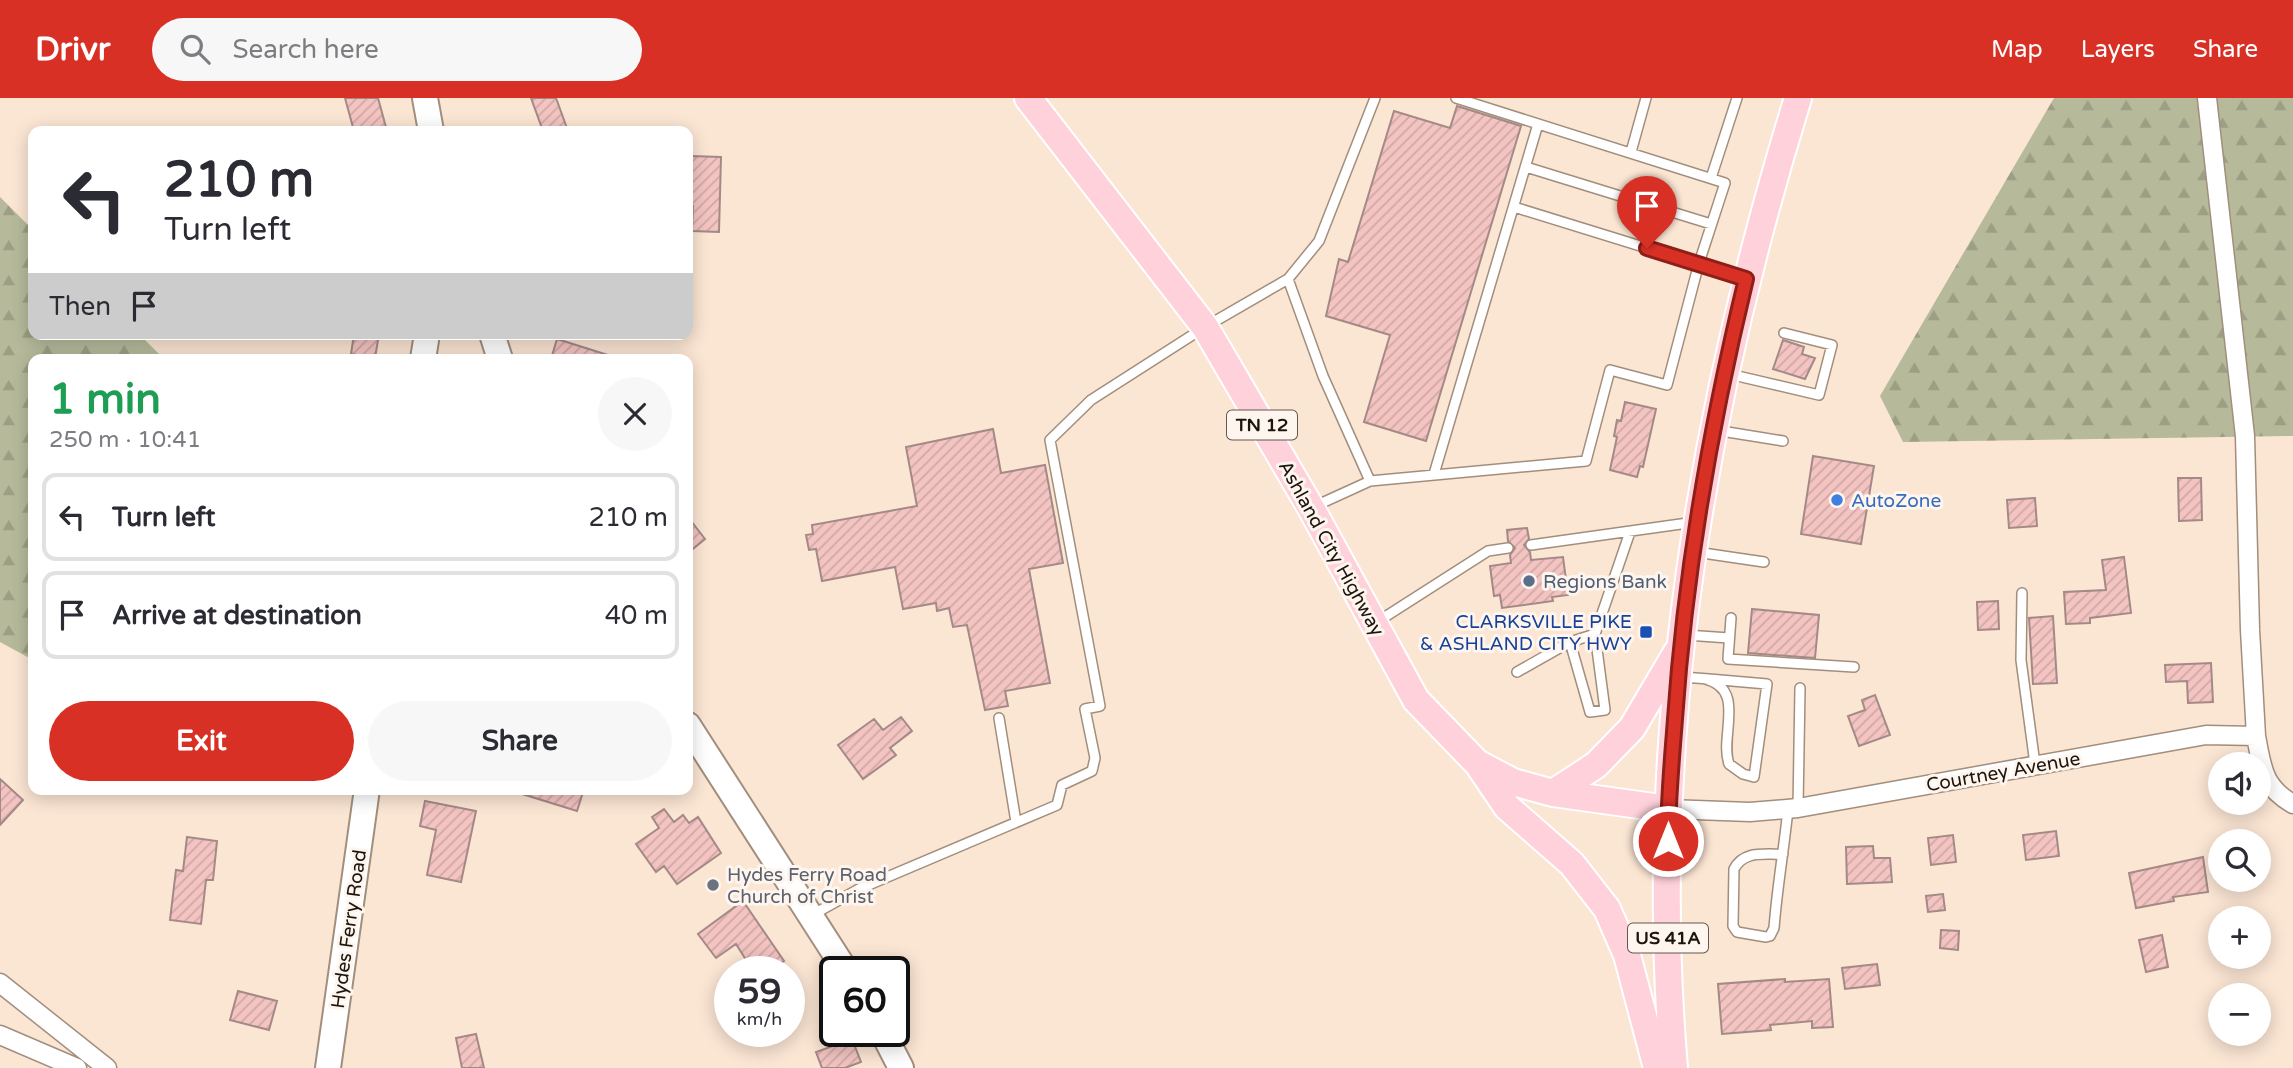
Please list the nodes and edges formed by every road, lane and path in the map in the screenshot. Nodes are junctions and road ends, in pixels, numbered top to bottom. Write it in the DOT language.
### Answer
graph roads {
  1 [pos="425,98"];
  2 [pos="1028,98"];
  3 [pos="1375,98"];
  4 [pos="1455,98"];
  5 [pos="1646,98"];
  6 [pos="1737,98"];
  7 [pos="1798,98"];
  8 [pos="2207,98"];
  9 [pos="1538,124"];
  10 [pos="430,126"];
  11 [pos="1631,152"];
  12 [pos="1526,167"];
  13 [pos="1711,178"];
  14 [pos="1514,207"];
  15 [pos="1711,224"];
  16 [pos="1699,263"];
  17 [pos="1289,279"];
  18 [pos="1746,279"];
  19 [pos="1205,327"];
  20 [pos="1784,333"];
  21 [pos="1724,373"];
  22 [pos="1712,430"];
  23 [pos="1783,441"];
  24 [pos="1434,474"];
  25 [pos="1370,481"];
  26 [pos="1311,508"];
  27 [pos="1696,521"];
  28 [pos="1630,532"];
  29 [pos="1531,545"];
  30 [pos="1508,548"];
  31 [pos="1693,551"];
  32 [pos="1763,562"];
  33 [pos="2022,593"];
  34 [pos="1731,618"];
  35 [pos="1374,623"];
  36 [pos="1595,634"];
  37 [pos="1730,638"];
  38 [pos="1681,639"];
  39 [pos="1570,642"];
  40 [pos="1854,667"];
  41 [pos="1517,672"];
  42 [pos="1678,676"];
  43 [pos="1707,679"];
  44 [pos="1800,688"];
  45 [pos="999,718"];
  46 [pos="693,733"];
  47 [pos="2256,736"];
  48 [pos="1477,763"];
  49 [pos="2035,764"];
  50 [pos="1553,793"];
  51 [pos="366,795"];
  52 [pos="2293,804"];
  53 [pos="1668,809"];
  54 [pos="1793,809"];
  55 [pos="1016,822"];
  56 [pos="1783,854"];
  57 [pos="811,915"];
  58 [pos="837,956"];
  59 [pos="0,983"];
  60 [pos="0,1035"];
  61 [pos="890,1047"];
  62 [pos="77,1068"];
  63 [pos="107,1068"];
  64 [pos="328,1068"];
  65 [pos="901,1068"];
  66 [pos="1657,1068"];
  67 [pos="1674,1068"];
  1 -- 10 [label="street"];
  2 -- 19 [label="main road, Ashland City Highway / TN 12"];
  3 -- 17 [label="lane"];
  4 -- 9 [label="lane"];
  5 -- 11 [label="lane"];
  6 -- 13 [label="lane"];
  7 -- 18 [label="main road, US 41A"];
  8 -- 47 [label="street"];
  9 -- 11 [label="lane"];
  9 -- 12 [label="lane"];
  11 -- 13 [label="lane"];
  12 -- 14 [label="lane"];
  12 -- 15 [label="lane"];
  13 -- 15 [label="lane"];
  14 -- 16 [label="lane"];
  14 -- 24 [label="lane"];
  15 -- 16 [label="lane"];
  16 -- 18 [label="lane"];
  16 -- 24 [label="lane"];
  17 -- 19 [label="lane"];
  17 -- 25 [label="lane"];
  18 -- 21 [label="main road, US 41A"];
  19 -- 26 [label="main road, Ashland City Highway / TN 12"];
  19 -- 55 [label="lane"];
  20 -- 21 [label="lane"];
  21 -- 22 [label="main road, US 41A"];
  22 -- 23 [label="lane"];
  22 -- 27 [label="main road, US 41A"];
  24 -- 25 [label="lane"];
  25 -- 26 [label="lane"];
  26 -- 35 [label="main road, Ashland City Highway / TN 12"];
  27 -- 28 [label="lane"];
  27 -- 31 [label="main road, US 41A"];
  28 -- 29 [label="lane"];
  28 -- 36 [label="lane"];
  30 -- 35 [label="lane"];
  31 -- 32 [label="lane"];
  31 -- 38 [label="main road, US 41A"];
  33 -- 49 [label="lane"];
  34 -- 37 [label="lane"];
  35 -- 48 [label="main road, Ashland City Highway / TN 12"];
  36 -- 39 [label="lane"];
  36 -- 39 [label="lane"];
  37 -- 38 [label="lane"];
  37 -- 40 [label="lane"];
  38 -- 42 [label="main road, US 41A"];
  38 -- 50 [label="main road"];
  39 -- 41 [label="lane"];
  42 -- 43 [label="lane"];
  42 -- 53 [label="main road, US 41A"];
  43 -- 43 [label="lane"];
  44 -- 54 [label="lane"];
  45 -- 55 [label="lane"];
  46 -- 57 [label="street"];
  47 -- 49 [label="street, Courtney Avenue"];
  47 -- 52 [label="street"];
  48 -- 50 [label="main road, Ashland City Highway / TN 12"];
  48 -- 66 [label="main road"];
  49 -- 54 [label="street, Courtney Avenue"];
  50 -- 53 [label="main road, Ashland City Highway / TN 12"];
  51 -- 64 [label="street, Hydes Ferry Road"];
  53 -- 54 [label="street, Courtney Avenue"];
  53 -- 67 [label="main road, US 41A"];
  54 -- 56 [label="lane"];
  55 -- 57 [label="lane"];
  56 -- 56 [label="lane"];
  57 -- 58 [label="street"];
  59 -- 63 [label="street"];
  60 -- 62 [label="street"];
  61 -- 65 [label="street"];
}
